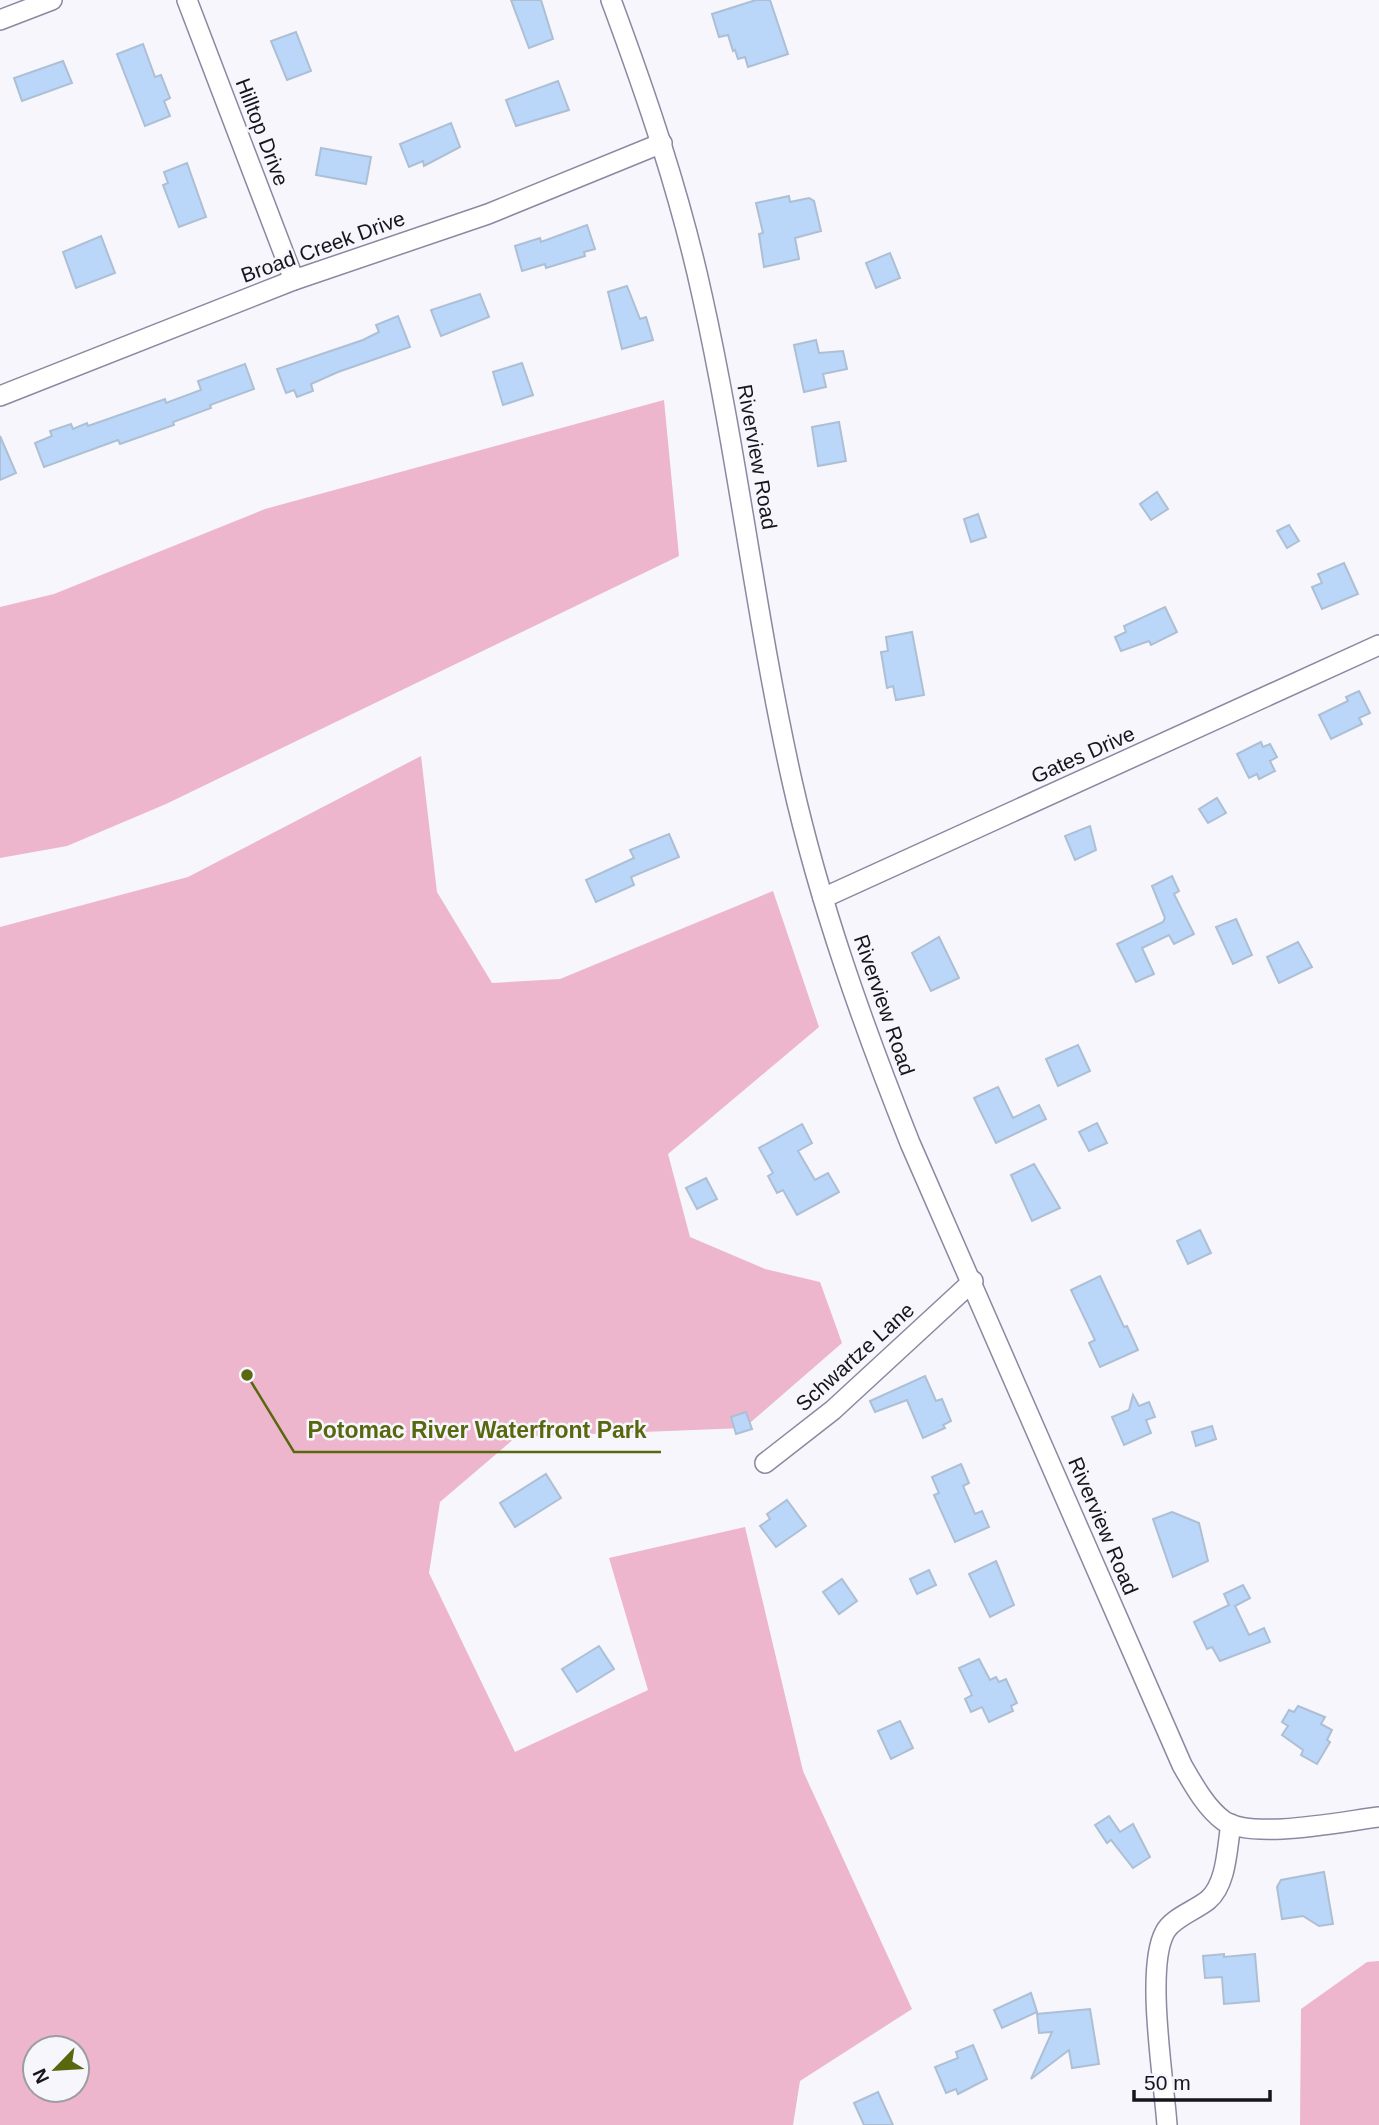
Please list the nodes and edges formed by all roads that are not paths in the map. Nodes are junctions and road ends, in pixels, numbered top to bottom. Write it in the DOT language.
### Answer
graph roads {
  1 [pos="52,0"];
  2 [pos="187,0"];
  3 [pos="611,0"];
  4 [pos="0,20"];
  5 [pos="662,143"];
  6 [pos="294,280"];
  7 [pos="0,396"];
  8 [pos="1370,650"];
  9 [pos="823,898"];
  10 [pos="973,1281"];
  11 [pos="765,1463"];
  12 [pos="1379,1817"];
  13 [pos="1231,1824"];
  14 [pos="1167,2125"];
  1 -- 4 [label="street"];
  2 -- 6 [label="street, Hilltop Drive"];
  3 -- 5 [label="street, Riverview Road"];
  5 -- 6 [label="street, Broad Creek Drive"];
  5 -- 9 [label="street, Riverview Road"];
  6 -- 7 [label="street, Broad Creek Drive"];
  8 -- 9 [label="street, Gates Drive"];
  9 -- 10 [label="street, Riverview Road"];
  10 -- 11 [label="street, Schwartze Lane"];
  10 -- 13 [label="street, Riverview Road"];
  12 -- 13 [label="street"];
  13 -- 14 [label="street"];
}
